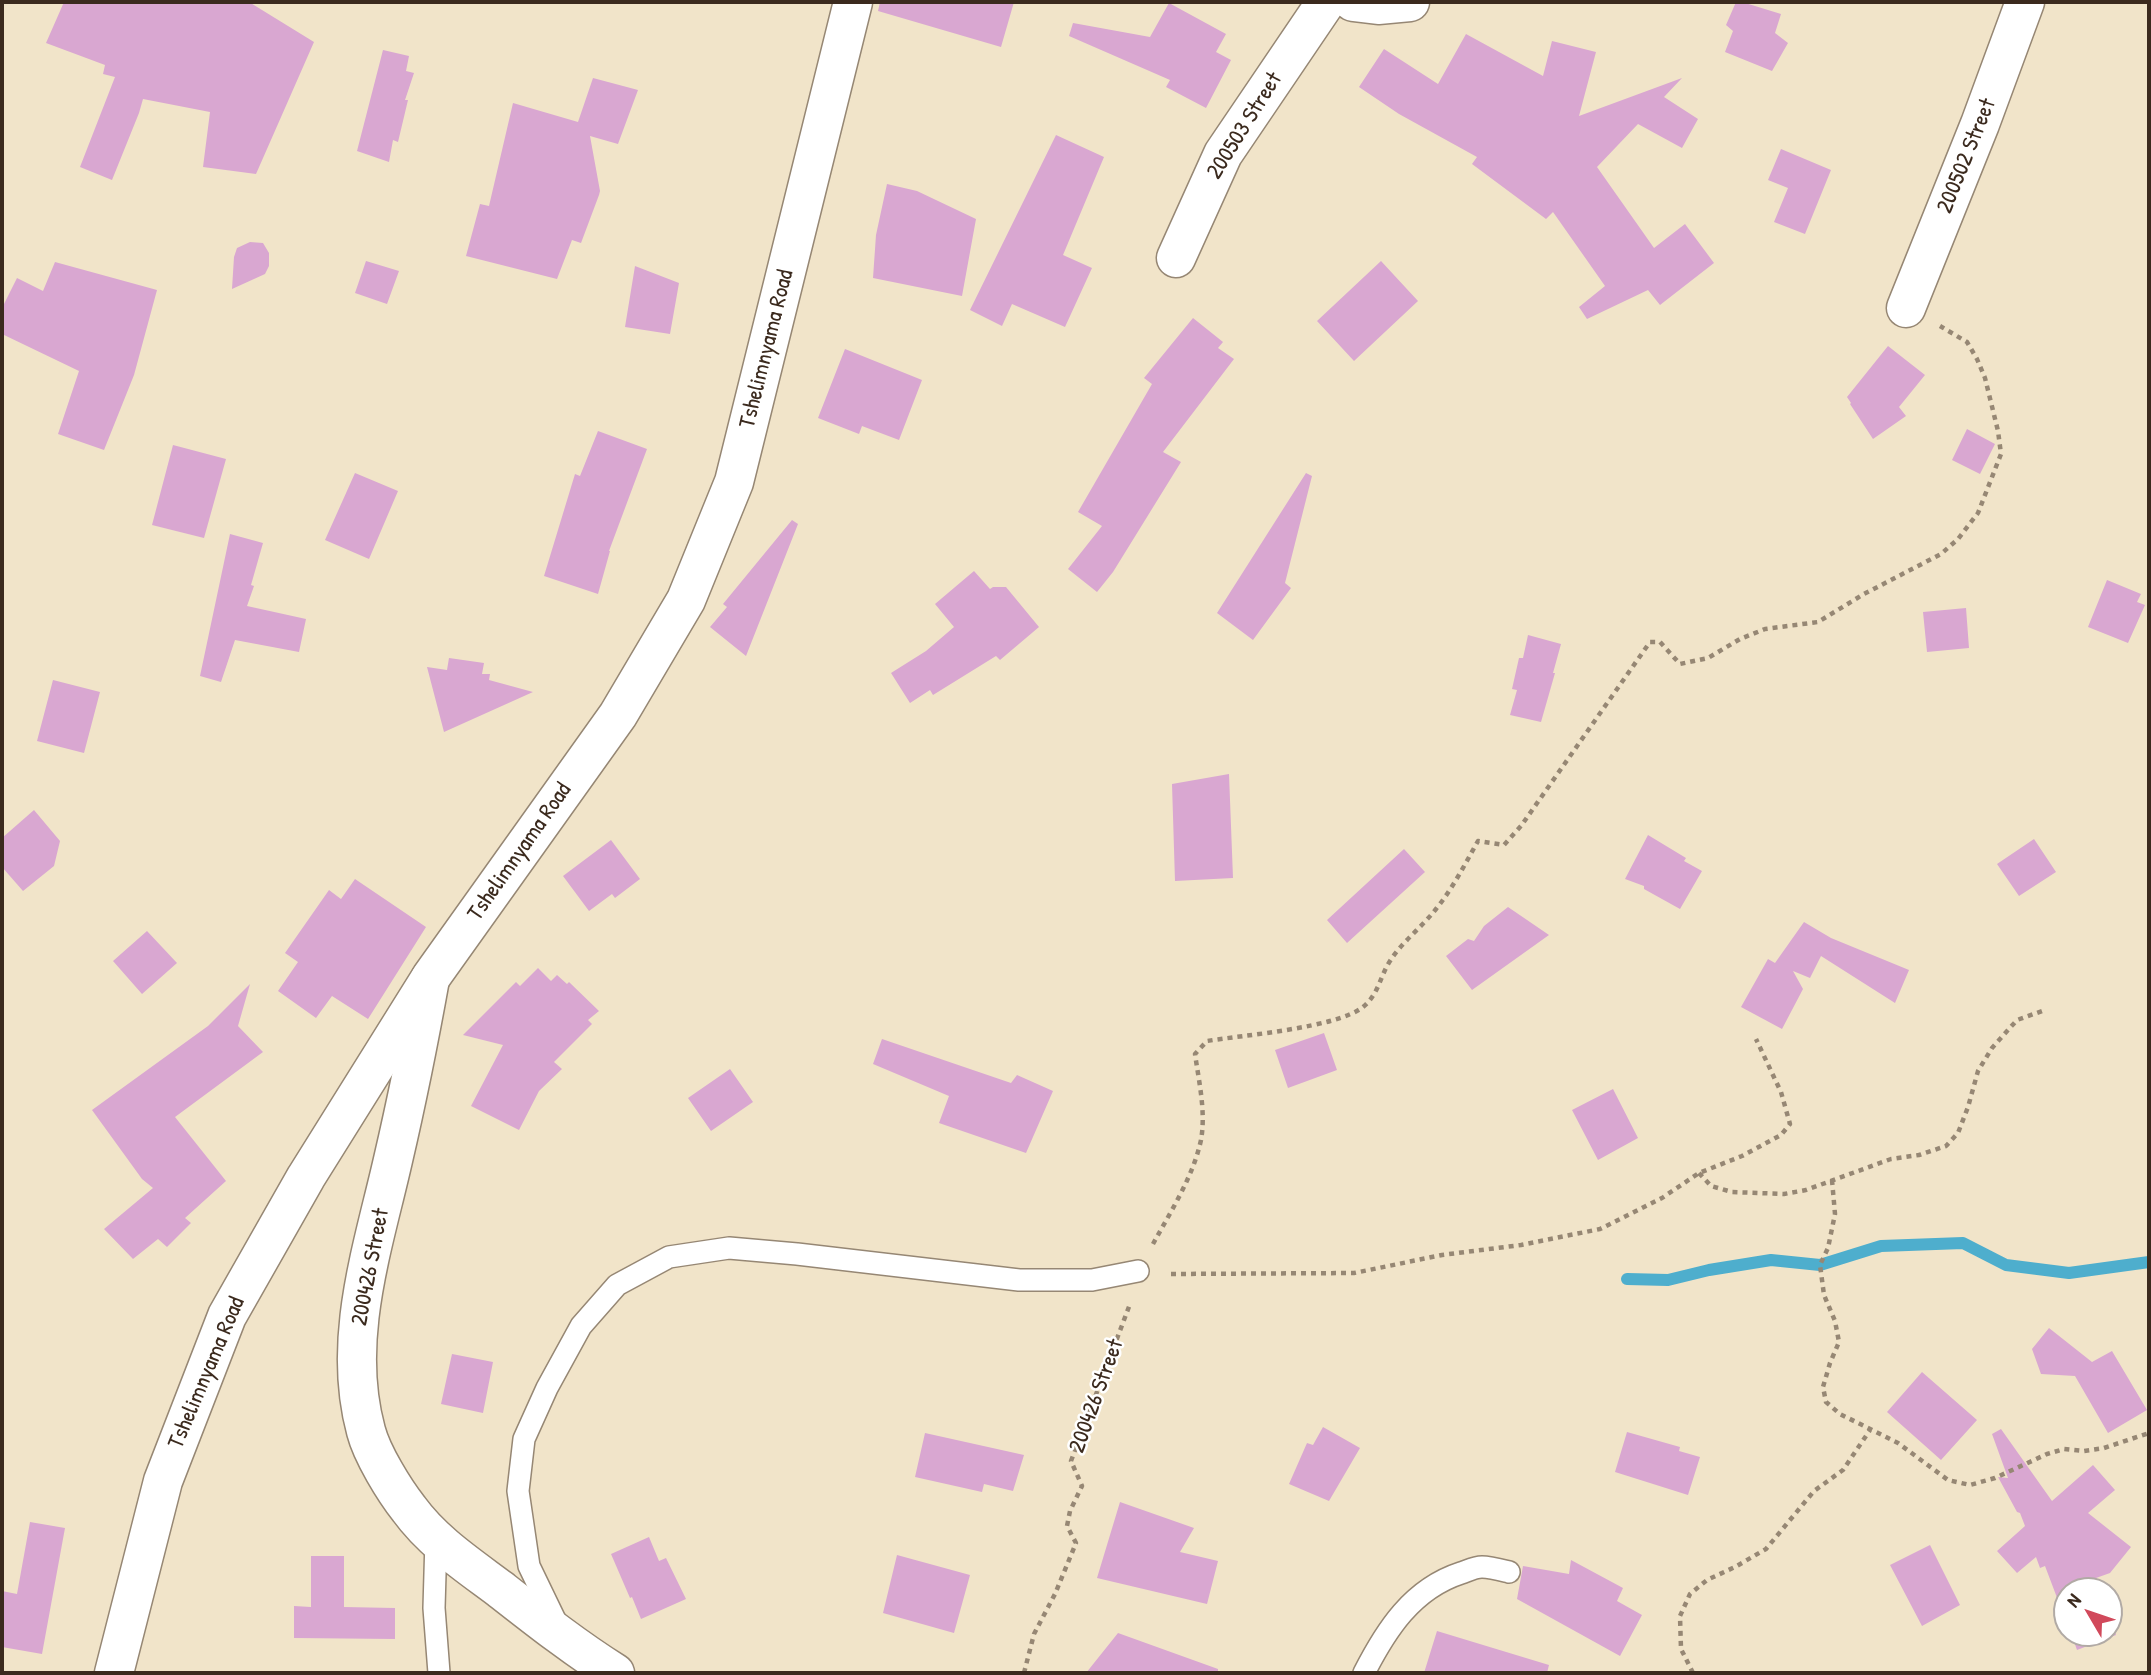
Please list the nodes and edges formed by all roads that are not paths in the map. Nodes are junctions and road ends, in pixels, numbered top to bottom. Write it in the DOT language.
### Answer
graph roads {
  1 [pos="853,2"];
  2 [pos="1326,2"];
  3 [pos="1353,2"];
  4 [pos="1410,2"];
  5 [pos="2025,2"];
  6 [pos="1176,258"];
  7 [pos="1906,308"];
  8 [pos="430,977"];
  9 [pos="1138,1271"];
  10 [pos="436,1539"];
  11 [pos="1509,1572"];
  12 [pos="563,1636"];
  13 [pos="114,1673"];
  14 [pos="439,1673"];
  15 [pos="615,1673"];
  16 [pos="1364,1673"];
  1 -- 8 [label="street, Tshelimnyama Road"];
  2 -- 6 [label="street, 200503 Street"];
  3 -- 4 [label="street"];
  5 -- 7 [label="street, 200502 Street"];
  8 -- 10 [label="street, 200426 Street"];
  8 -- 13 [label="street, Tshelimnyama Road"];
  9 -- 12 [label="lane"];
  10 -- 12 [label="street, 200426 Street"];
  10 -- 14 [label="lane"];
  11 -- 16 [label="lane"];
  12 -- 15 [label="street, 200426 Street"];
}
